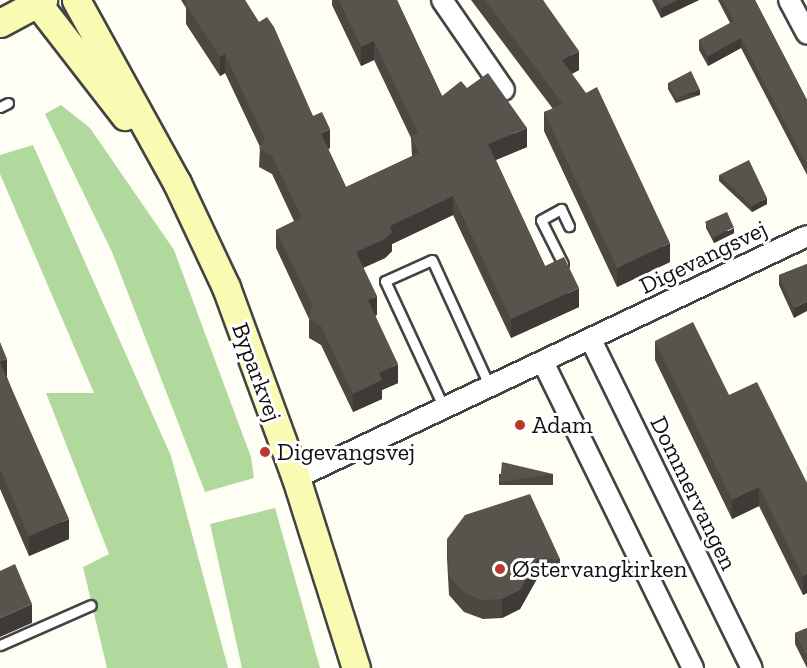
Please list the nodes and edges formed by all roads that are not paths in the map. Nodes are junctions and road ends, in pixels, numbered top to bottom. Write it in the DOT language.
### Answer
graph roads {
  1 [pos="76,0"];
  2 [pos="441,0"];
  3 [pos="789,0"];
  4 [pos="39,1"];
  5 [pos="0,23"];
  6 [pos="807,34"];
  7 [pos="504,90"];
  8 [pos="177,183"];
  9 [pos="569,226"];
  10 [pos="807,236"];
  11 [pos="563,264"];
  12 [pos="591,340"];
  13 [pos="543,362"];
  14 [pos="490,387"];
  15 [pos="444,408"];
  16 [pos="296,478"];
  17 [pos="91,605"];
  18 [pos="0,645"];
  19 [pos="356,668"];
  20 [pos="693,668"];
  21 [pos="752,668"];
  1 -- 8 [label="street, Byparkvej"];
  2 -- 7 [label="street"];
  3 -- 6 [label="street"];
  4 -- 5 [label="street"];
  4 -- 8 [label="street, Byparkvej"];
  8 -- 16 [label="street, Byparkvej"];
  9 -- 11 [label="lane"];
  10 -- 12 [label="street, Digevangsvej"];
  12 -- 13 [label="street, Digevangsvej"];
  12 -- 21 [label="street, Dommervangen"];
  13 -- 14 [label="street, Digevangsvej"];
  13 -- 20 [label="street"];
  14 -- 15 [label="street, Digevangsvej"];
  14 -- 15 [label="lane"];
  15 -- 16 [label="street, Digevangsvej"];
  16 -- 19 [label="street, Byparkvej"];
  17 -- 18 [label="lane"];
}
